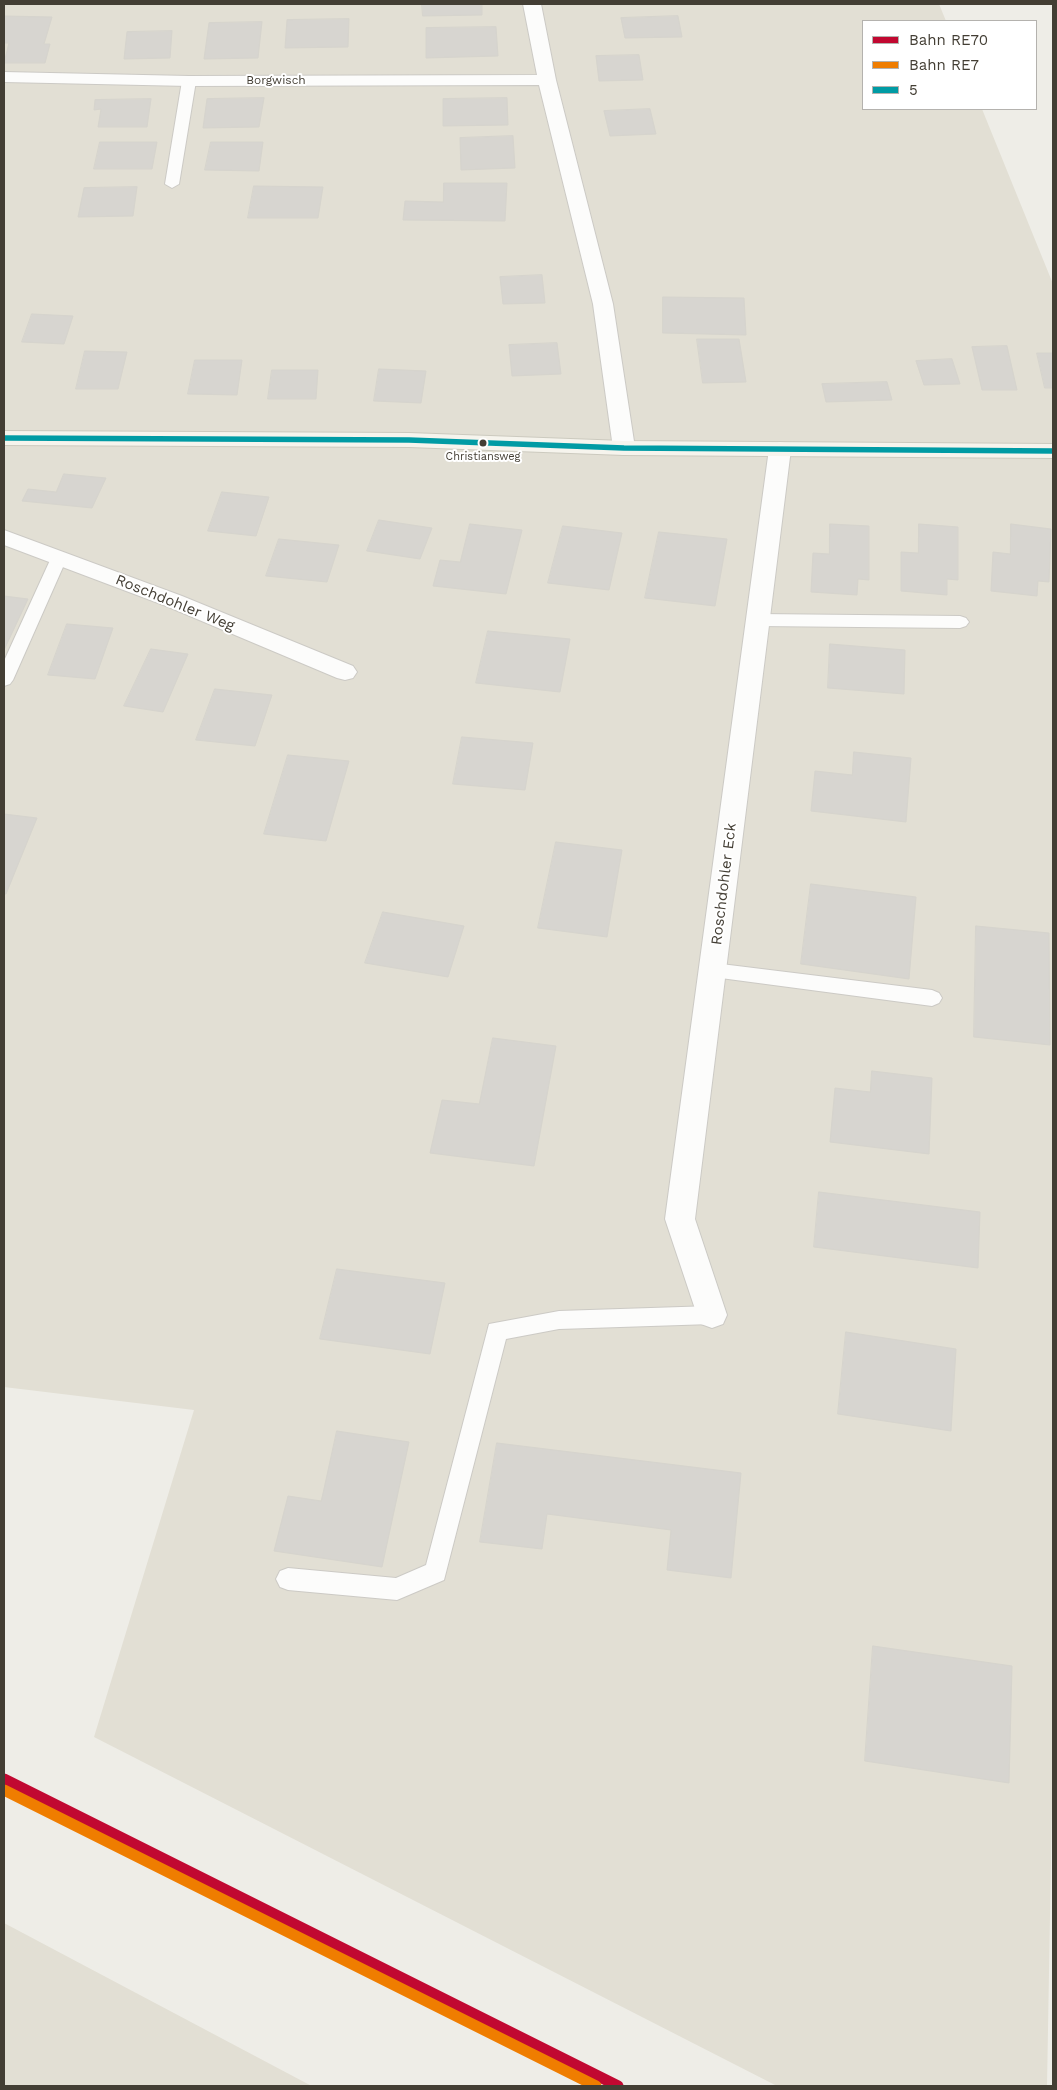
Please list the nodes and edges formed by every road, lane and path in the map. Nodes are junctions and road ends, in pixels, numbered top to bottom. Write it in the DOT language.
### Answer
graph roads {
  1 [pos="532,4"];
  2 [pos="4,77"];
  3 [pos="548,80"];
  4 [pos="189,81"];
  5 [pos="172,184"];
  6 [pos="4,438"];
  7 [pos="624,448"];
  8 [pos="780,449"];
  9 [pos="1053,450"];
  10 [pos="4,537"];
  11 [pos="59,558"];
  12 [pos="758,620"];
  13 [pos="960,622"];
  14 [pos="345,672"];
  15 [pos="4,680"];
  16 [pos="713,970"];
  17 [pos="932,998"];
  18 [pos="712,1315"];
  19 [pos="288,1579"];
  1 -- 3 [label="street"];
  2 -- 4 [label="street, Borgwisch"];
  3 -- 4 [label="street, Borgwisch"];
  3 -- 7 [label="street"];
  4 -- 5 [label="lane"];
  6 -- 7 [label="street"];
  7 -- 8 [label="street"];
  8 -- 9 [label="street"];
  8 -- 12 [label="street, Roschdohler Eck"];
  10 -- 11 [label="street, Roschdohler Weg"];
  11 -- 14 [label="street, Roschdohler Weg"];
  11 -- 15 [label="lane"];
  12 -- 13 [label="lane"];
  12 -- 16 [label="street, Roschdohler Eck"];
  16 -- 17 [label="lane"];
  16 -- 18 [label="street, Roschdohler Eck"];
  18 -- 19 [label="lane"];
}
